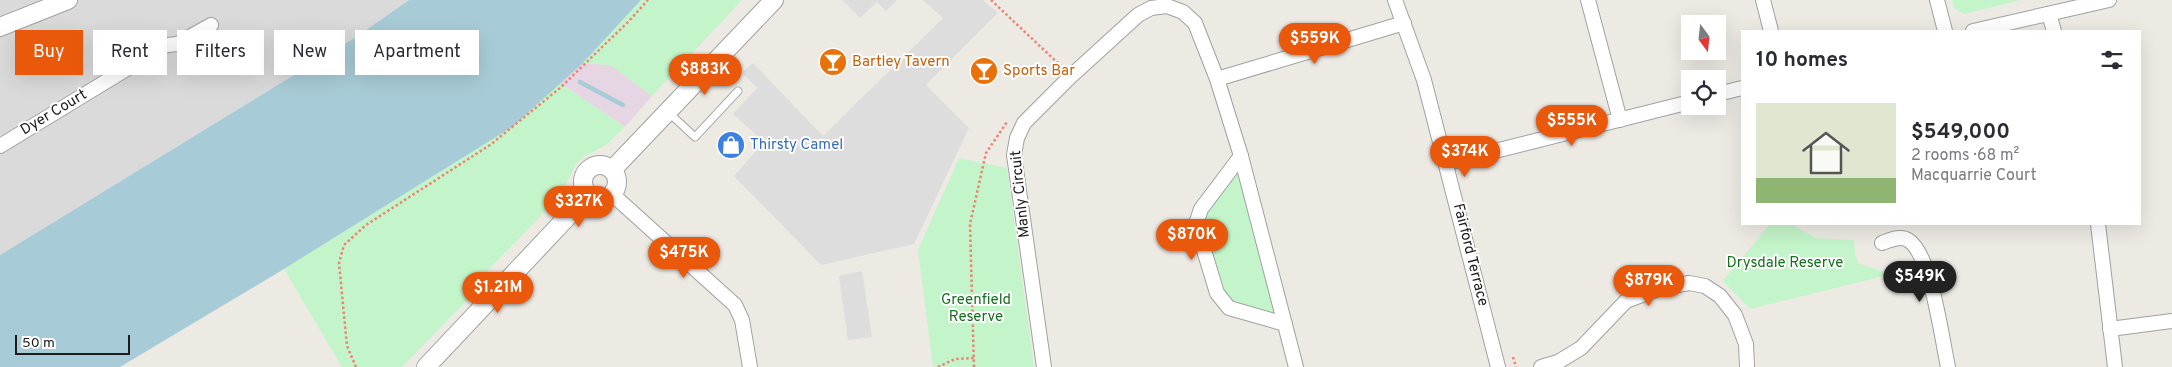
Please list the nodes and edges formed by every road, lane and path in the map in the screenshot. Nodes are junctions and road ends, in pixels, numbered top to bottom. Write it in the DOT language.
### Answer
graph roads {
  1 [pos="68,0"];
  2 [pos="648,0"];
  3 [pos="774,0"];
  4 [pos="991,0"];
  5 [pos="1395,0"];
  6 [pos="1588,0"];
  7 [pos="1763,0"];
  8 [pos="1937,0"];
  9 [pos="2110,0"];
  10 [pos="2049,14"];
  11 [pos="1404,23"];
  12 [pos="211,25"];
  13 [pos="0,27"];
  14 [pos="1771,30"];
  15 [pos="1945,30"];
  16 [pos="1977,30"];
  17 [pos="2054,30"];
  18 [pos="1059,72"];
  19 [pos="1217,79"];
  20 [pos="1741,88"];
  21 [pos="738,91"];
  22 [pos="1726,92"];
  23 [pos="1681,104"];
  24 [pos="668,112"];
  25 [pos="1009,119"];
  26 [pos="1620,120"];
  27 [pos="0,146"];
  28 [pos="1241,156"];
  29 [pos="1447,163"];
  30 [pos="612,170"];
  31 [pos="589,194"];
  32 [pos="612,194"];
  33 [pos="2098,225"];
  34 [pos="1882,243"];
  35 [pos="2172,321"];
  36 [pos="1285,324"];
  37 [pos="2110,329"];
  38 [pos="1513,357"];
  39 [pos="975,358"];
  40 [pos="1747,366"];
  41 [pos="356,367"];
  42 [pos="426,367"];
  43 [pos="750,367"];
  44 [pos="938,367"];
  45 [pos="974,367"];
  46 [pos="1044,367"];
  47 [pos="1296,367"];
  48 [pos="1498,367"];
  49 [pos="1516,367"];
  50 [pos="1541,367"];
  51 [pos="1948,367"];
  52 [pos="2115,367"];
  1 -- 13 [label="street"];
  2 -- 41 [label="path"];
  3 -- 24 [label="street"];
  4 -- 18 [label="path"];
  5 -- 11 [label="street, Fairford Terrace"];
  6 -- 26 [label="street"];
  7 -- 14 [label="street"];
  8 -- 15 [label="street"];
  9 -- 10 [label="street"];
  10 -- 16 [label="street"];
  10 -- 17 [label="street"];
  11 -- 19 [label="street"];
  11 -- 29 [label="street, Fairford Terrace"];
  12 -- 27 [label="street, Dyer Court"];
  19 -- 28 [label="street, Manly Circuit"];
  19 -- 46 [label="street, Manly Circuit"];
  20 -- 22 [label="street"];
  21 -- 24 [label="lane"];
  23 -- 26 [label="street"];
  24 -- 30 [label="street"];
  25 -- 39 [label="path"];
  26 -- 29 [label="street"];
  28 -- 36 [label="street, Manly Circuit"];
  28 -- 36 [label="street"];
  29 -- 48 [label="street, Fairford Terrace"];
  30 -- 31 [label="street"];
  30 -- 32 [label="street"];
  31 -- 32 [label="street"];
  31 -- 42 [label="street"];
  32 -- 43 [label="street"];
  33 -- 37 [label="street"];
  34 -- 51 [label="street"];
  35 -- 37 [label="street"];
  36 -- 47 [label="street, Manly Circuit"];
  37 -- 52 [label="street"];
  38 -- 49 [label="path"];
  39 -- 44 [label="path"];
  39 -- 45 [label="path"];
  40 -- 50 [label="street"];
}
